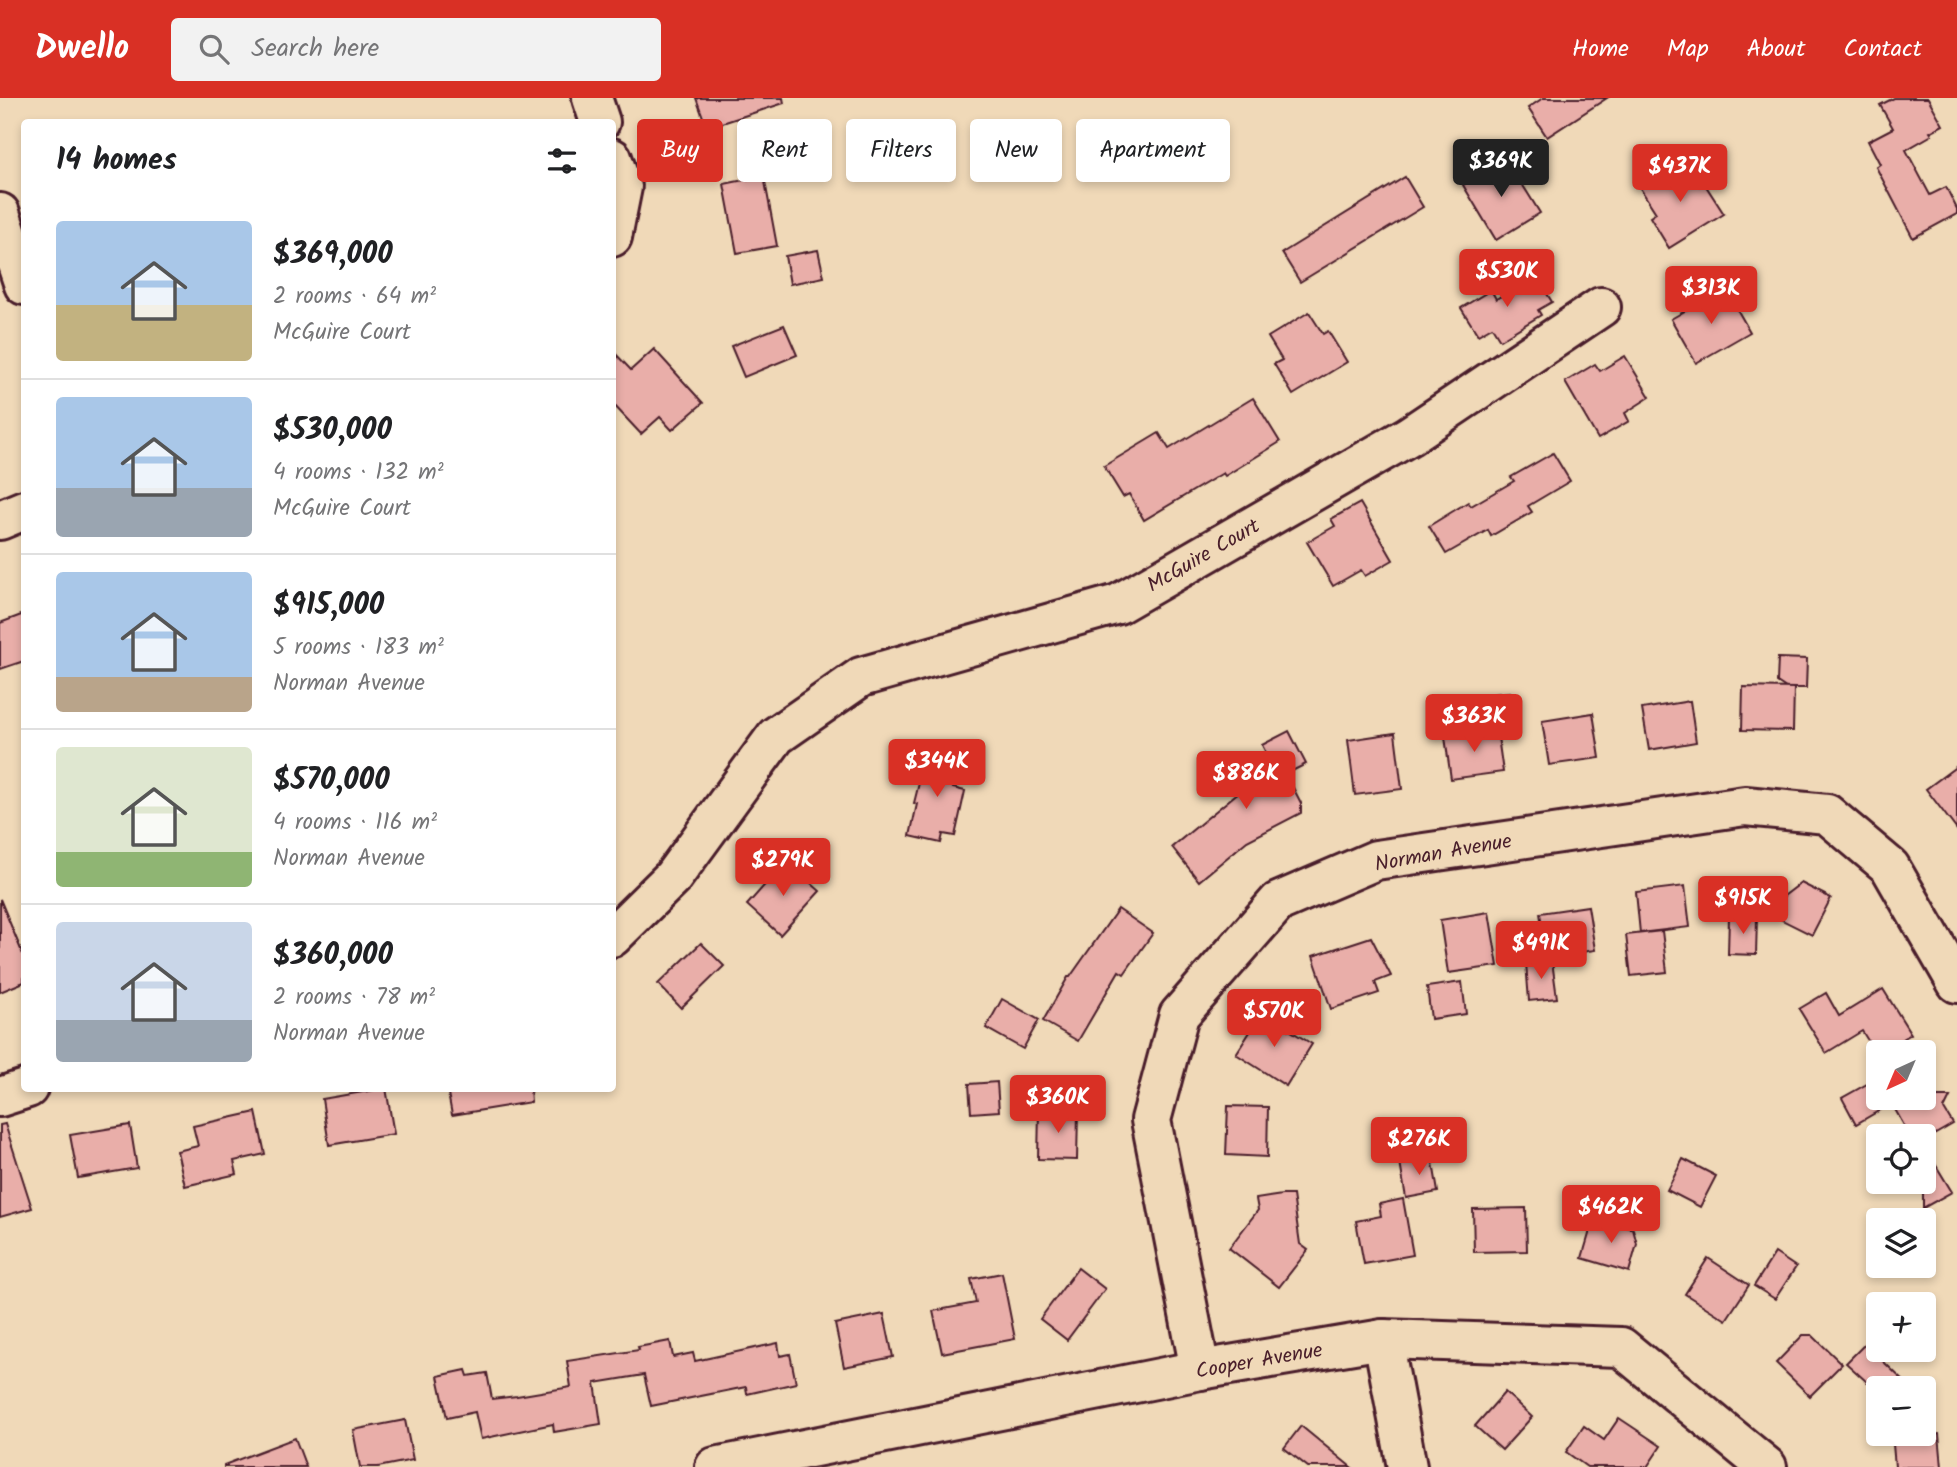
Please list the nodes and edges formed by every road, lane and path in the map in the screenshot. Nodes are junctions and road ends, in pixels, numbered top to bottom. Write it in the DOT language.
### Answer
graph roads {
  1 [pos="592,98"];
  2 [pos="599,119"];
  3 [pos="616,170"];
  4 [pos="0,213"];
  5 [pos="616,217"];
  6 [pos="21,276"];
  7 [pos="1601,307"];
  8 [pos="21,511"];
  9 [pos="0,520"];
  10 [pos="616,933"];
  11 [pos="1957,983"];
  12 [pos="21,1090"];
  13 [pos="0,1097"];
  14 [pos="1383,1339"];
  15 [pos="1200,1370"];
  16 [pos="715,1467"];
  17 [pos="1407,1467"];
  18 [pos="1767,1467"];
  1 -- 2 [label="street"];
  3 -- 5 [label="street"];
  4 -- 6 [label="street"];
  7 -- 10 [label="street, McGuire Court"];
  8 -- 9 [label="street"];
  11 -- 15 [label="street, Norman Avenue"];
  12 -- 13 [label="street"];
  14 -- 15 [label="street, Cooper Avenue"];
  14 -- 17 [label="street"];
  14 -- 18 [label="street, Cooper Avenue"];
  15 -- 16 [label="street, Cooper Avenue"];
}
